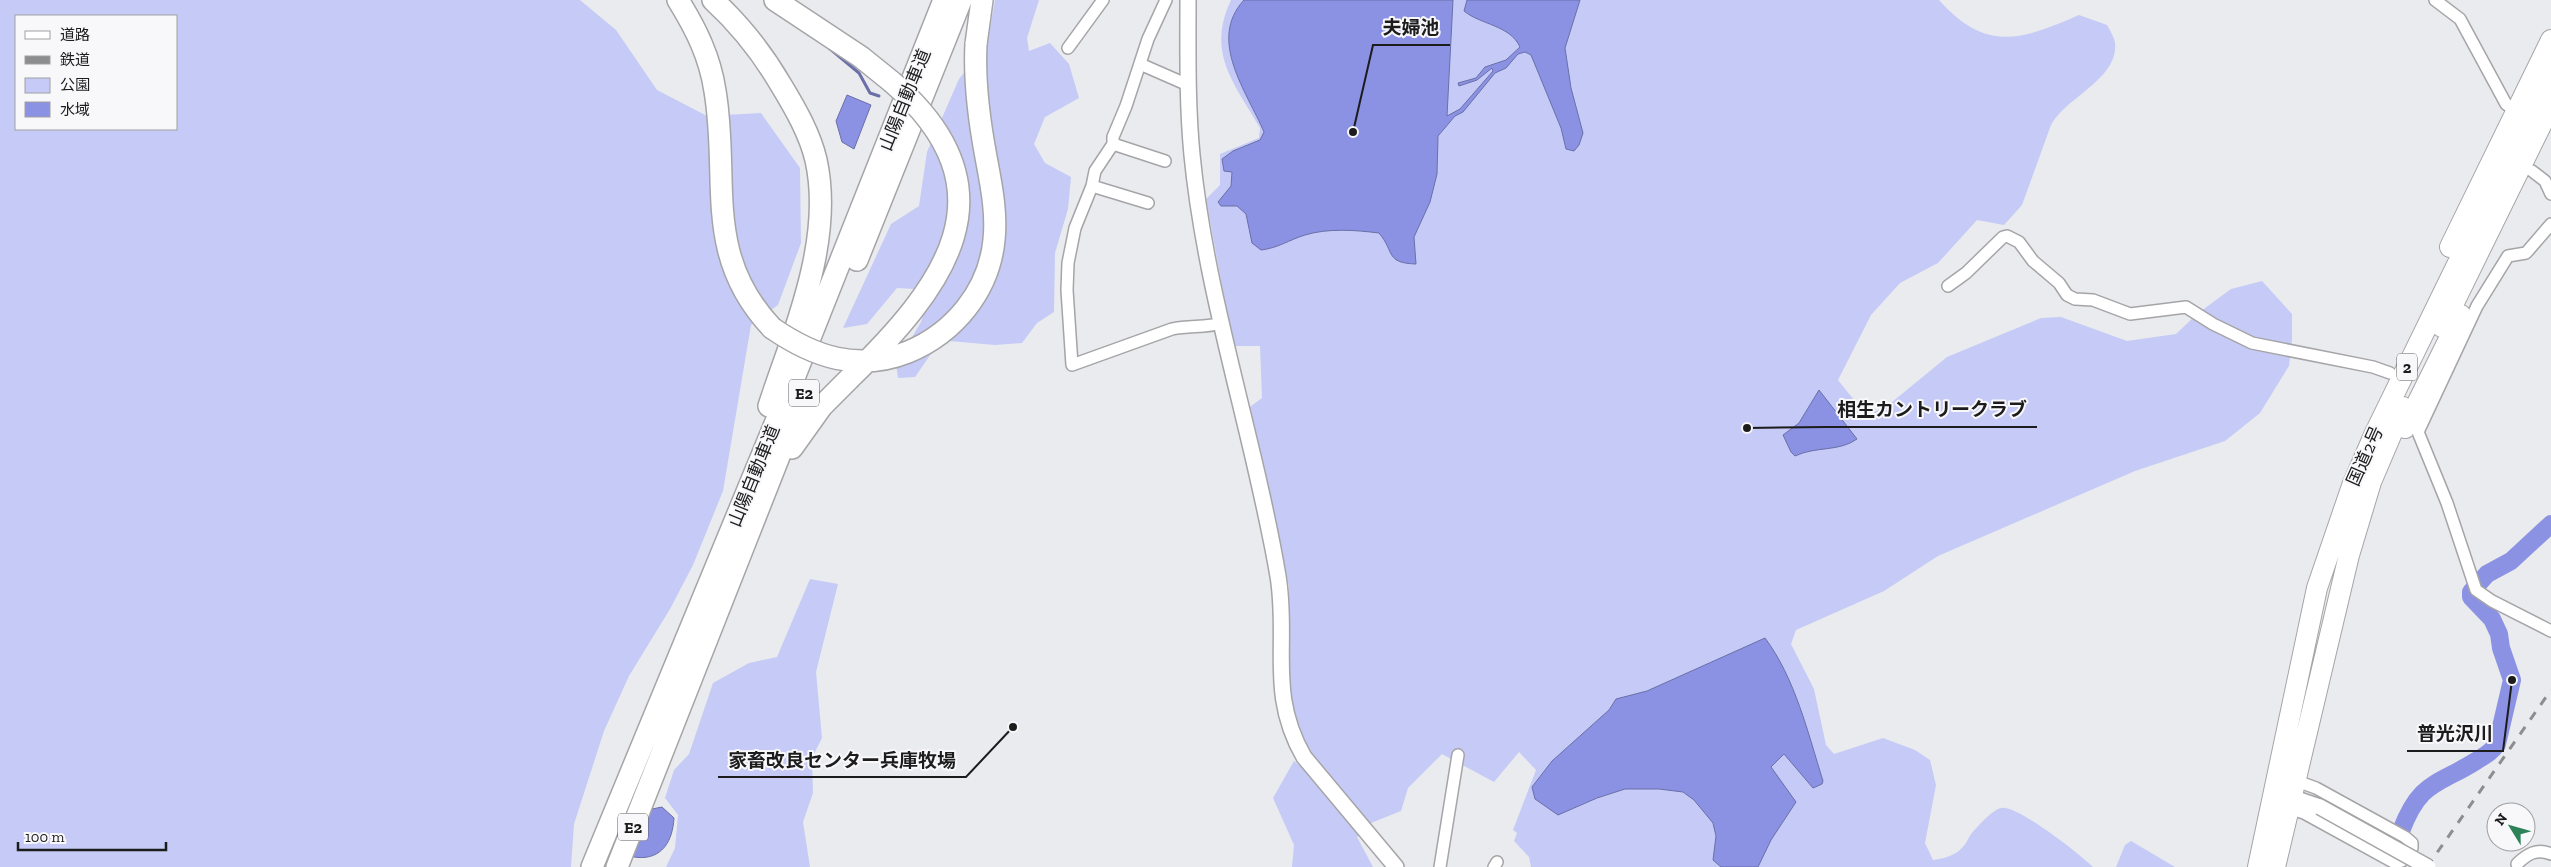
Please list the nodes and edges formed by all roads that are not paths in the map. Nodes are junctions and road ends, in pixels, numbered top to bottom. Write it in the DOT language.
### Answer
graph roads {
  1 [pos="678,0"];
  2 [pos="713,0"];
  3 [pos="774,0"];
  4 [pos="944,0"];
  5 [pos="961,0"];
  6 [pos="982,0"];
  7 [pos="1103,0"];
  8 [pos="1166,0"];
  9 [pos="1188,0"];
  10 [pos="2435,0"];
  11 [pos="2551,40"];
  12 [pos="1068,48"];
  13 [pos="1140,64"];
  14 [pos="2551,72"];
  15 [pos="1188,85"];
  16 [pos="2551,105"];
  17 [pos="2516,111"];
  18 [pos="2551,134"];
  19 [pos="1113,144"];
  20 [pos="1165,161"];
  21 [pos="2523,161"];
  22 [pos="1092,186"];
  23 [pos="2551,194"];
  24 [pos="1148,203"];
  25 [pos="2551,224"];
  26 [pos="1948,286"];
  27 [pos="1222,324"];
  28 [pos="2455,341"];
  29 [pos="2390,373"];
  30 [pos="774,469"];
  31 [pos="2348,556"];
  32 [pos="715,570"];
  33 [pos="2317,588"];
  34 [pos="2551,631"];
  35 [pos="1458,755"];
  36 [pos="2286,794"];
  37 [pos="2551,854"];
  38 [pos="2521,856"];
  39 [pos="593,865"];
  40 [pos="617,867"];
  41 [pos="1396,867"];
  42 [pos="1440,867"];
  43 [pos="2258,867"];
  44 [pos="2275,867"];
  45 [pos="2428,867"];
  1 -- 6 [label="highway, bridge"];
  2 -- 32 [label="highway"];
  3 -- 30 [label="highway, bridge"];
  4 -- 32 [label="highway, 山陽自動車道 / E2"];
  5 -- 30 [label="highway, 山陽自動車道 / E2"];
  7 -- 12 [label="street"];
  8 -- 13 [label="street"];
  9 -- 15 [label="street"];
  10 -- 17 [label="street"];
  11 -- 17 [label="highway"];
  13 -- 15 [label="street"];
  13 -- 19 [label="street"];
  14 -- 21 [label="highway, 国道2号 / 2"];
  15 -- 27 [label="street"];
  16 -- 21 [label="highway, 国道2号 / 2"];
  17 -- 29 [label="highway"];
  18 -- 21 [label="highway"];
  19 -- 20 [label="street"];
  19 -- 22 [label="street"];
  21 -- 23 [label="street"];
  21 -- 28 [label="highway"];
  21 -- 31 [label="highway, 国道2号 / 2"];
  21 -- 33 [label="highway, 国道2号 / 2"];
  22 -- 24 [label="street"];
  22 -- 27 [label="street"];
  25 -- 28 [label="street"];
  26 -- 29 [label="street"];
  27 -- 41 [label="street"];
  28 -- 31 [label="highway"];
  28 -- 34 [label="street"];
  29 -- 33 [label="highway"];
  30 -- 40 [label="highway, 山陽自動車道 / E2"];
  31 -- 36 [label="highway, 国道2号 / 2"];
  32 -- 39 [label="highway, 山陽自動車道 / E2"];
  33 -- 36 [label="highway, 国道2号 / 2"];
  35 -- 42 [label="street"];
  36 -- 36 [label="street"];
  36 -- 43 [label="highway, 国道2号 / 2"];
  36 -- 44 [label="highway, 国道2号 / 2"];
  36 -- 45 [label="street, bridge"];
  37 -- 38 [label="street"];
}
